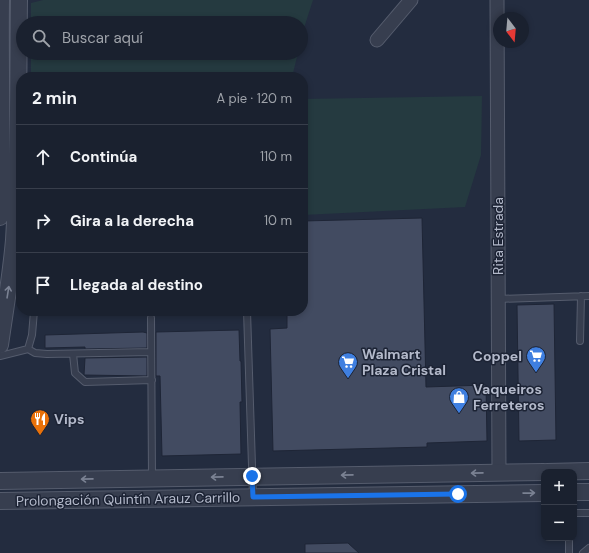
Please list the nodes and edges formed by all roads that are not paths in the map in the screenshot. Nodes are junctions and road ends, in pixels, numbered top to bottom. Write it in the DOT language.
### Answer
graph roads {
  1 [pos="1,0"];
  2 [pos="19,0"];
  3 [pos="412,0"];
  4 [pos="496,0"];
  5 [pos="8,36"];
  6 [pos="377,40"];
  7 [pos="16,152"];
  8 [pos="16,166"];
  9 [pos="1,167"];
  10 [pos="0,217"];
  11 [pos="16,246"];
  12 [pos="580,296"];
  13 [pos="589,296"];
  14 [pos="498,299"];
  15 [pos="34,316"];
  16 [pos="247,316"];
  17 [pos="151,318"];
  18 [pos="580,341"];
  19 [pos="0,345"];
  20 [pos="28,349"];
  21 [pos="152,352"];
  22 [pos="73,354"];
  23 [pos="0,356"];
  24 [pos="152,380"];
  25 [pos="577,471"];
  26 [pos="589,471"];
  27 [pos="541,472"];
  28 [pos="458,473"];
  29 [pos="499,473"];
  30 [pos="252,476"];
  31 [pos="152,478"];
  32 [pos="105,479"];
  33 [pos="0,481"];
  34 [pos="577,492"];
  35 [pos="589,492"];
  36 [pos="541,493"];
  37 [pos="458,494"];
  38 [pos="253,497"];
  39 [pos="106,499"];
  40 [pos="0,501"];
  41 [pos="577,513"];
  42 [pos="589,513"];
  43 [pos="569,541"];
  44 [pos="589,548"];
  45 [pos="569,553"];
  46 [pos="584,553"];
  1 -- 5 [label="street"];
  2 -- 5 [label="street"];
  3 -- 6 [label="street"];
  4 -- 14 [label="street, Rita Estrada"];
  5 -- 7 [label="street"];
  5 -- 9 [label="street"];
  8 -- 9 [label="lane"];
  9 -- 10 [label="street"];
  19 -- 11 [label="street, one-way"];
  12 -- 13 [label="lane"];
  12 -- 14 [label="lane"];
  12 -- 18 [label="lane"];
  14 -- 29 [label="street, Rita Estrada"];
  15 -- 20 [label="lane"];
  16 -- 30 [label="lane"];
  17 -- 21 [label="lane"];
  20 -- 22 [label="lane"];
  20 -- 23 [label="lane"];
  21 -- 22 [label="lane"];
  21 -- 24 [label="lane"];
  22 -- 24 [label="lane"];
  24 -- 31 [label="lane"];
  25 -- 26 [label="street"];
  27 -- 29 [label="street, Prolongación Quintín Arauz Carrillo"];
  29 -- 28 [label="street, Prolongación Quintín Arauz Carrillo, one-way"];
  28 -- 30 [label="street, Prolongación Quintín Arauz Carrillo, one-way"];
  28 -- 37 [label="street"];
  30 -- 31 [label="street, Prolongación Quintín Arauz Carrillo, one-way"];
  30 -- 38 [label="lane"];
  31 -- 32 [label="street, Prolongación Quintín Arauz Carrillo"];
  32 -- 33 [label="street, Prolongación Quintín Arauz Carrillo, one-way"];
  32 -- 39 [label="street"];
  34 -- 35 [label="street"];
  37 -- 36 [label="street, Prolongación Quintín Arauz Carrillo, one-way"];
  37 -- 38 [label="street, Prolongación Quintín Arauz Carrillo"];
  38 -- 39 [label="street, Prolongación Quintín Arauz Carrillo"];
  39 -- 40 [label="street, Prolongación Quintín Arauz Carrillo"];
  41 -- 42 [label="lane"];
  43 -- 45 [label="lane"];
  44 -- 46 [label="lane"];
}
